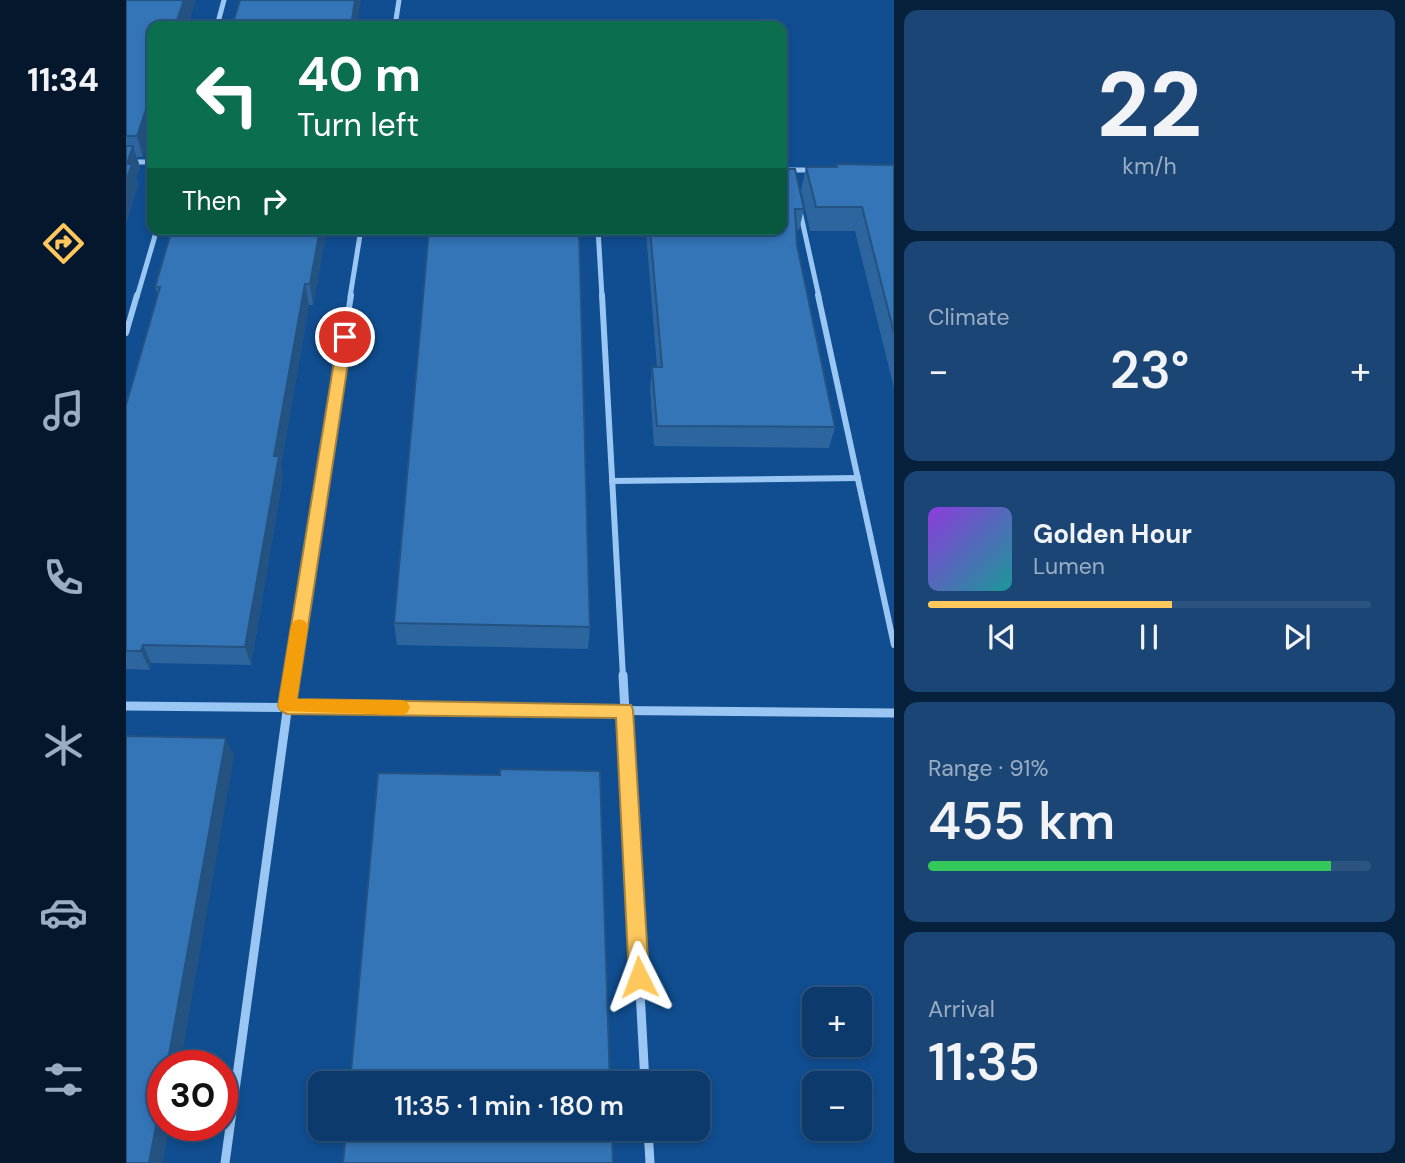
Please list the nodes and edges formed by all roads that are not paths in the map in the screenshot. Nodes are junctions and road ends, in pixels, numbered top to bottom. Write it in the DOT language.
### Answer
graph roads {
  1 [pos="224,0"];
  2 [pos="399,0"];
  3 [pos="218,21"];
  4 [pos="396,21"];
  5 [pos="126,162"];
  6 [pos="147,162"];
  7 [pos="787,170"];
  8 [pos="791,170"];
  9 [pos="817,170"];
  10 [pos="794,183"];
  11 [pos="797,197"];
  12 [pos="155,235"];
  13 [pos="360,235"];
  14 [pos="598,235"];
  15 [pos="126,333"];
  16 [pos="858,478"];
  17 [pos="612,481"];
  18 [pos="894,645"];
  19 [pos="126,706"];
  20 [pos="287,706"];
  21 [pos="625,710"];
  22 [pos="894,713"];
  23 [pos="644,1071"];
  24 [pos="649,1141"];
  25 [pos="225,1163"];
  26 [pos="650,1163"];
  1 -- 3 [label="street"];
  2 -- 4 [label="street"];
  5 -- 6 [label="street"];
  7 -- 8 [label="street"];
  8 -- 9 [label="street"];
  8 -- 10 [label="street"];
  11 -- 16 [label="street"];
  12 -- 15 [label="street"];
  13 -- 20 [label="street"];
  14 -- 17 [label="street"];
  16 -- 17 [label="street"];
  16 -- 18 [label="street"];
  17 -- 21 [label="street"];
  19 -- 20 [label="street"];
  20 -- 21 [label="street"];
  20 -- 25 [label="street"];
  21 -- 22 [label="street"];
  21 -- 23 [label="street"];
  24 -- 26 [label="street"];
}
